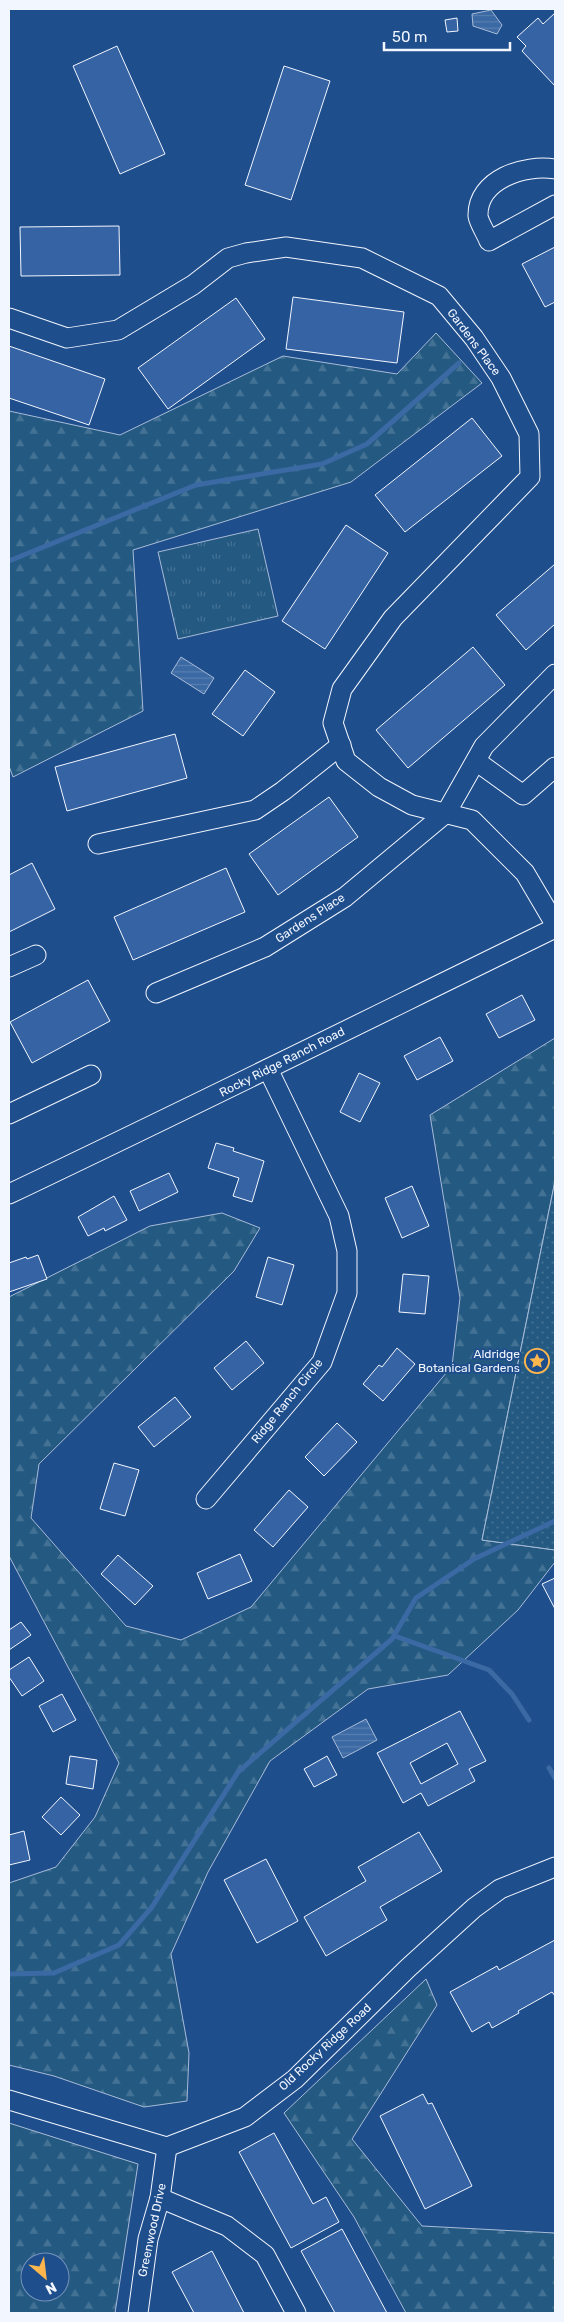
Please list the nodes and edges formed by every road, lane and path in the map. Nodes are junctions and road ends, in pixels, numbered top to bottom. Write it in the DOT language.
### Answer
graph roads {
  1 [pos="555,169"];
  2 [pos="555,205"];
  3 [pos="9,318"];
  4 [pos="555,674"];
  5 [pos="341,745"];
  6 [pos="476,761"];
  7 [pos="555,767"];
  8 [pos="446,813"];
  9 [pos="98,844"];
  10 [pos="555,924"];
  11 [pos="555,928"];
  12 [pos="36,955"];
  13 [pos="9,967"];
  14 [pos="156,993"];
  15 [pos="268,1069"];
  16 [pos="91,1075"];
  17 [pos="9,1114"];
  18 [pos="9,1194"];
  19 [pos="206,1499"];
  20 [pos="555,1867"];
  21 [pos="9,2100"];
  22 [pos="167,2147"];
  23 [pos="160,2198"];
  24 [pos="138,2313"];
  25 [pos="296,2313"];
  1 -- 2 [label="street"];
  3 -- 5 [label="street, Gardens Place"];
  4 -- 6 [label="street, Gardens Place"];
  5 -- 8 [label="street, Gardens Place"];
  5 -- 9 [label="street"];
  6 -- 7 [label="street"];
  6 -- 8 [label="street, Gardens Place"];
  8 -- 10 [label="street, Gardens Place"];
  8 -- 14 [label="street, Gardens Place"];
  11 -- 15 [label="street, Rocky Ridge Ranch Road"];
  12 -- 13 [label="street"];
  15 -- 18 [label="street, Rocky Ridge Ranch Road"];
  15 -- 19 [label="street, Ridge Ranch Circle"];
  16 -- 17 [label="street"];
  20 -- 22 [label="street, Old Rocky Ridge Road"];
  21 -- 22 [label="street"];
  22 -- 23 [label="street, Greenwood Drive"];
  23 -- 24 [label="street, Greenwood Drive"];
  23 -- 25 [label="street"];
}
